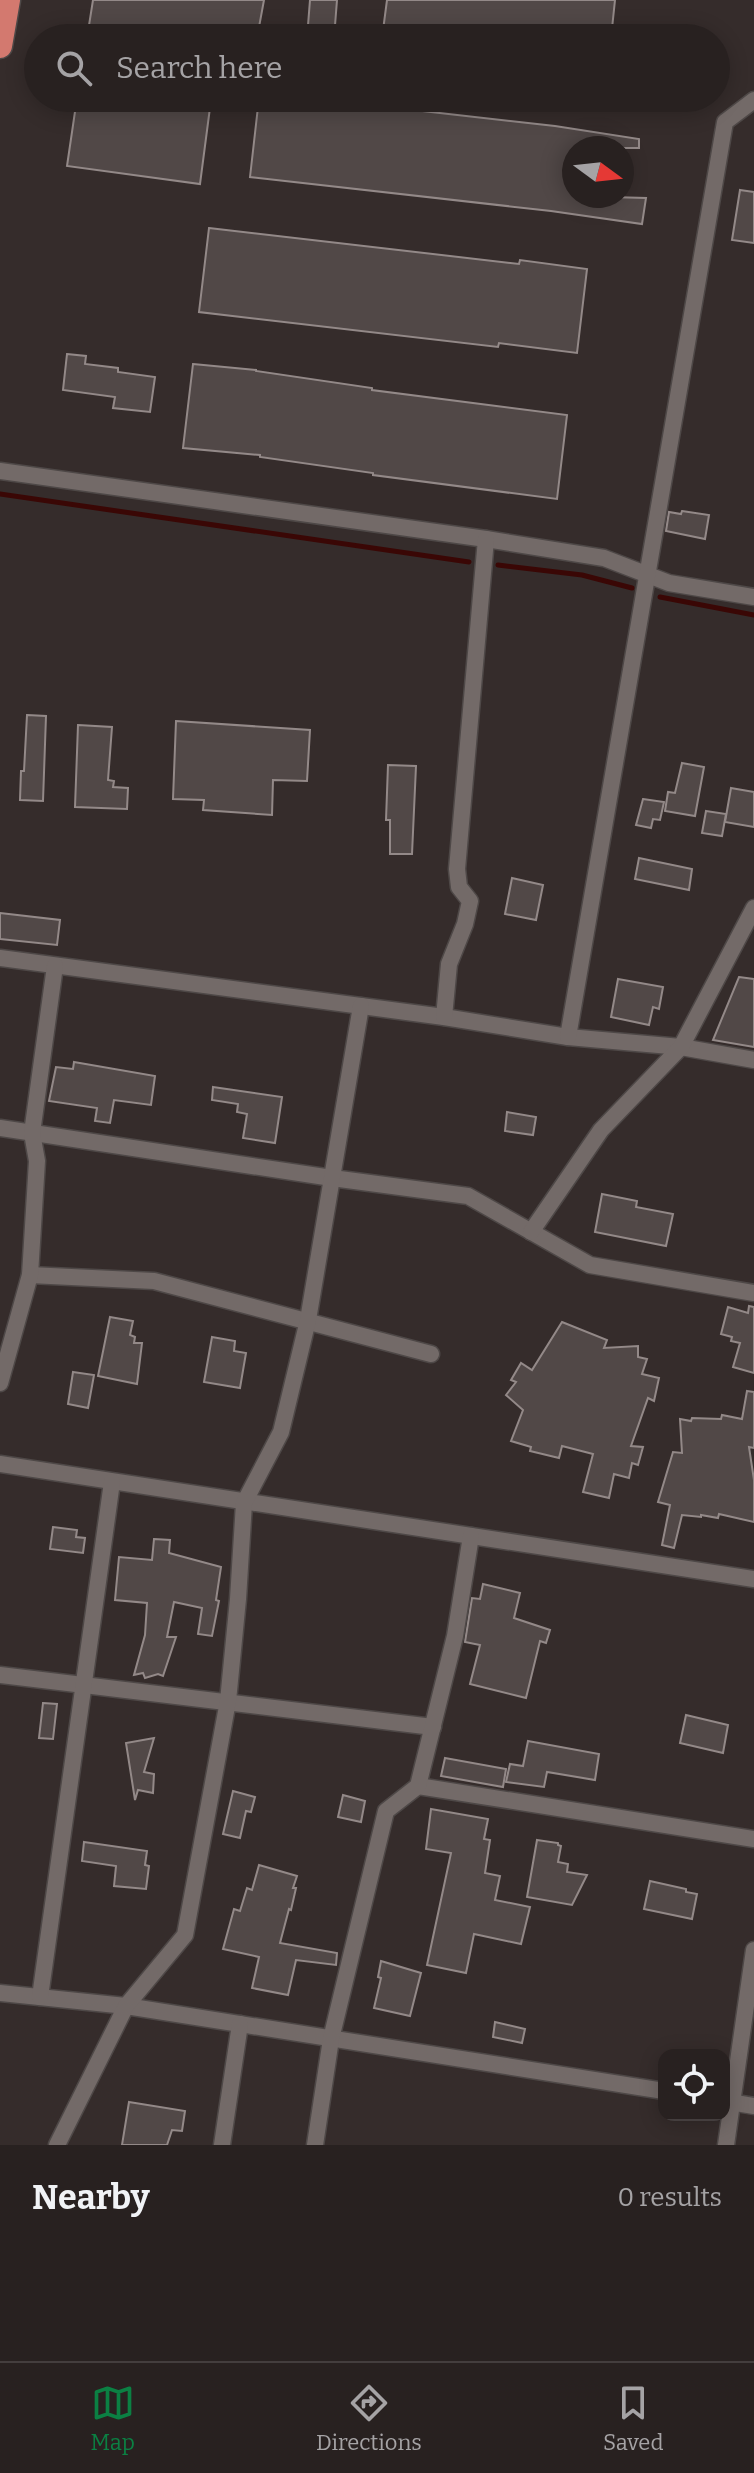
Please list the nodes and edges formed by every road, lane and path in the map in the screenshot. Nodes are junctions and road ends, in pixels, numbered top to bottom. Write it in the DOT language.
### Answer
graph roads {
  1 [pos="8,0"];
  2 [pos="0,46"];
  3 [pos="754,100"];
  4 [pos="0,471"];
  5 [pos="486,539"];
  6 [pos="649,575"];
  7 [pos="754,597"];
  8 [pos="754,908"];
  9 [pos="0,958"];
  10 [pos="55,966"];
  11 [pos="361,1006"];
  12 [pos="444,1017"];
  13 [pos="568,1037"];
  14 [pos="681,1047"];
  15 [pos="754,1060"];
  16 [pos="0,1128"];
  17 [pos="32,1133"];
  18 [pos="332,1178"];
  19 [pos="531,1232"];
  20 [pos="30,1275"];
  21 [pos="754,1293"];
  22 [pos="308,1320"];
  23 [pos="431,1354"];
  24 [pos="0,1383"];
  25 [pos="0,1464"];
  26 [pos="112,1482"];
  27 [pos="244,1503"];
  28 [pos="471,1536"];
  29 [pos="754,1579"];
  30 [pos="0,1675"];
  31 [pos="85,1687"];
  32 [pos="228,1701"];
  33 [pos="433,1727"];
  34 [pos="418,1786"];
  35 [pos="754,1839"];
  36 [pos="754,1950"];
  37 [pos="0,1993"];
  38 [pos="40,1997"];
  39 [pos="126,2006"];
  40 [pos="240,2024"];
  41 [pos="331,2039"];
  42 [pos="658,2090"];
  43 [pos="730,2090"];
  44 [pos="730,2102"];
  45 [pos="754,2106"];
  46 [pos="727,2121"];
  47 [pos="57,2145"];
  48 [pos="222,2145"];
  49 [pos="315,2145"];
  50 [pos="726,2145"];
  1 -- 2 [label="highway"];
  3 -- 6 [label="street"];
  4 -- 5 [label="street"];
  5 -- 6 [label="street"];
  5 -- 12 [label="street"];
  6 -- 7 [label="street"];
  6 -- 13 [label="street"];
  8 -- 14 [label="street"];
  9 -- 10 [label="street"];
  10 -- 11 [label="street"];
  10 -- 17 [label="street"];
  11 -- 12 [label="street"];
  11 -- 18 [label="street"];
  12 -- 13 [label="street"];
  13 -- 14 [label="street"];
  14 -- 15 [label="street"];
  14 -- 19 [label="street"];
  16 -- 17 [label="street"];
  17 -- 18 [label="street"];
  17 -- 20 [label="street"];
  18 -- 19 [label="street"];
  18 -- 22 [label="street"];
  19 -- 21 [label="street"];
  20 -- 22 [label="street"];
  20 -- 24 [label="street"];
  22 -- 23 [label="street"];
  22 -- 27 [label="street"];
  25 -- 26 [label="street"];
  26 -- 27 [label="street"];
  26 -- 31 [label="street"];
  27 -- 28 [label="street"];
  27 -- 32 [label="street"];
  28 -- 29 [label="street"];
  28 -- 33 [label="street"];
  30 -- 31 [label="street"];
  31 -- 32 [label="street"];
  31 -- 38 [label="street"];
  32 -- 33 [label="street"];
  32 -- 39 [label="street"];
  33 -- 34 [label="street"];
  34 -- 35 [label="street"];
  34 -- 41 [label="street"];
  36 -- 43 [label="street"];
  37 -- 38 [label="street"];
  38 -- 39 [label="street"];
  39 -- 40 [label="street"];
  39 -- 47 [label="street"];
  40 -- 41 [label="street"];
  40 -- 48 [label="street"];
  41 -- 42 [label="street"];
  41 -- 49 [label="street"];
  44 -- 45 [label="street"];
  46 -- 50 [label="street"];
}
